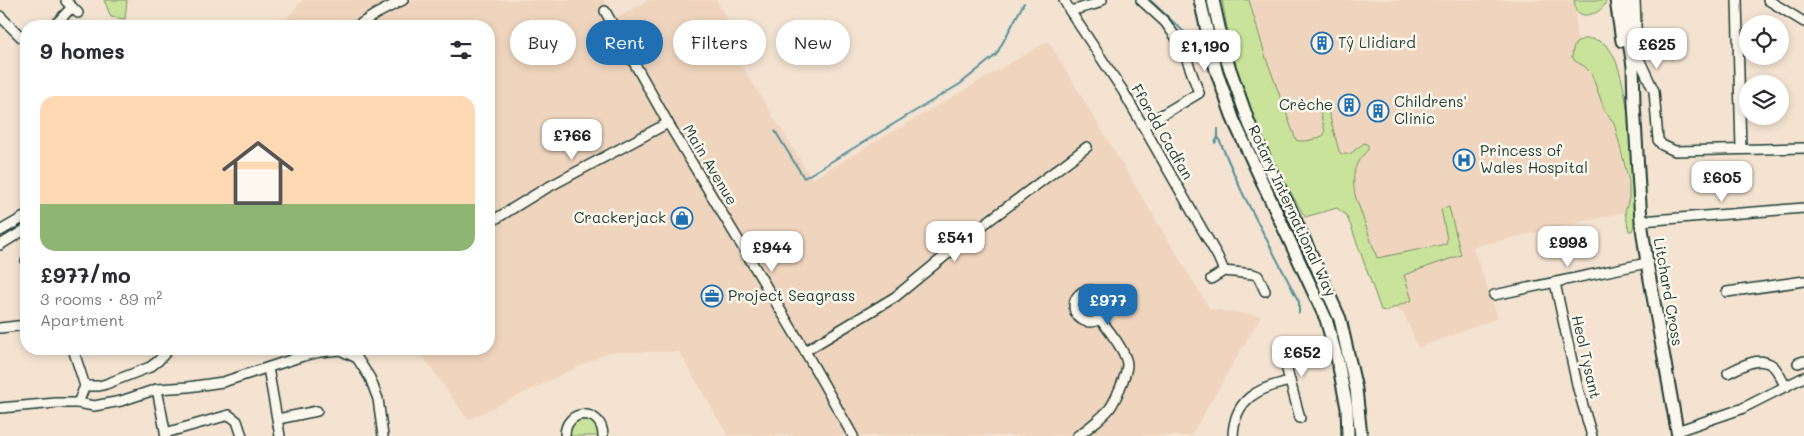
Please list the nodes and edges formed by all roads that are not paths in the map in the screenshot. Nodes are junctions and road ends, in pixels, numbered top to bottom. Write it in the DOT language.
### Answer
graph roads {
  1 [pos="403,0"];
  2 [pos="1064,0"];
  3 [pos="1102,0"];
  4 [pos="1141,0"];
  5 [pos="1200,0"];
  6 [pos="1213,0"];
  7 [pos="1616,0"];
  8 [pos="1626,0"];
  9 [pos="1635,0"];
  10 [pos="1737,0"];
  11 [pos="1768,0"];
  12 [pos="72,7"];
  13 [pos="605,11"];
  14 [pos="1070,11"];
  15 [pos="0,16"];
  16 [pos="60,20"];
  17 [pos="366,20"];
  18 [pos="1804,22"];
  19 [pos="20,36"];
  20 [pos="1634,104"];
  21 [pos="668,123"];
  22 [pos="1143,126"];
  23 [pos="1087,147"];
  24 [pos="1804,148"];
  25 [pos="1741,149"];
  26 [pos="1804,208"];
  27 [pos="20,219"];
  28 [pos="495,219"];
  29 [pos="1642,221"];
  30 [pos="0,231"];
  31 [pos="20,233"];
  32 [pos="0,245"];
  33 [pos="1647,263"];
  34 [pos="1224,270"];
  35 [pos="1211,279"];
  36 [pos="1804,281"];
  37 [pos="1555,282"];
  38 [pos="1265,291"];
  39 [pos="1726,292"];
  40 [pos="1494,295"];
  41 [pos="1099,318"];
  42 [pos="20,326"];
  43 [pos="0,328"];
  44 [pos="1280,344"];
  45 [pos="805,351"];
  46 [pos="75,355"];
  47 [pos="164,355"];
  48 [pos="310,355"];
  49 [pos="351,355"];
  50 [pos="268,368"];
  51 [pos="1728,373"];
  52 [pos="1804,377"];
  53 [pos="1290,381"];
  54 [pos="85,386"];
  55 [pos="1786,386"];
  56 [pos="157,389"];
  57 [pos="78,404"];
  58 [pos="0,408"];
  59 [pos="317,411"];
  60 [pos="1300,418"];
  61 [pos="278,419"];
  62 [pos="1677,433"];
  63 [pos="166,434"];
  64 [pos="562,434"];
  65 [pos="242,436"];
  66 [pos="280,436"];
  67 [pos="383,436"];
  68 [pos="603,436"];
  69 [pos="853,436"];
  70 [pos="1077,436"];
  71 [pos="1234,436"];
  72 [pos="1348,436"];
  73 [pos="1361,436"];
  74 [pos="1592,436"];
  1 -- 17 [label="street"];
  2 -- 14 [label="street, Ffordd Cadfan"];
  3 -- 14 [label="street"];
  4 -- 22 [label="street"];
  5 -- 72 [label="main road, Rotary International Way"];
  6 -- 73 [label="main road, Rotary International Way"];
  7 -- 20 [label="main road"];
  8 -- 20 [label="main road"];
  9 -- 25 [label="street"];
  10 -- 25 [label="street"];
  11 -- 18 [label="street"];
  12 -- 16 [label="street"];
  13 -- 21 [label="street, Main Avenue"];
  14 -- 22 [label="street, Ffordd Cadfan"];
  15 -- 19 [label="street"];
  20 -- 29 [label="main road, Litchard Cross"];
  21 -- 28 [label="street"];
  21 -- 45 [label="street, Main Avenue"];
  22 -- 34 [label="street, Ffordd Cadfan"];
  23 -- 45 [label="street"];
  24 -- 25 [label="street"];
  26 -- 29 [label="street"];
  27 -- 30 [label="street"];
  29 -- 33 [label="main road, Litchard Cross"];
  31 -- 32 [label="street"];
  33 -- 37 [label="street"];
  33 -- 62 [label="main road, Litchard Cross"];
  34 -- 35 [label="street"];
  34 -- 38 [label="street"];
  36 -- 39 [label="street"];
  37 -- 40 [label="street"];
  37 -- 74 [label="street, Heol Tysant"];
  41 -- 70 [label="street"];
  42 -- 43 [label="street"];
  44 -- 53 [label="street"];
  45 -- 69 [label="street, Main Avenue"];
  46 -- 54 [label="street"];
  47 -- 54 [label="street"];
  48 -- 50 [label="street"];
  49 -- 67 [label="street"];
  50 -- 56 [label="street"];
  50 -- 61 [label="street"];
  51 -- 55 [label="street"];
  52 -- 55 [label="street"];
  53 -- 60 [label="street"];
  53 -- 71 [label="street"];
  54 -- 57 [label="street"];
  55 -- 62 [label="street"];
  56 -- 57 [label="street"];
  56 -- 63 [label="street"];
  57 -- 58 [label="street"];
  59 -- 61 [label="street"];
  61 -- 66 [label="street"];
  63 -- 65 [label="street"];
  64 -- 68 [label="street"];
}
